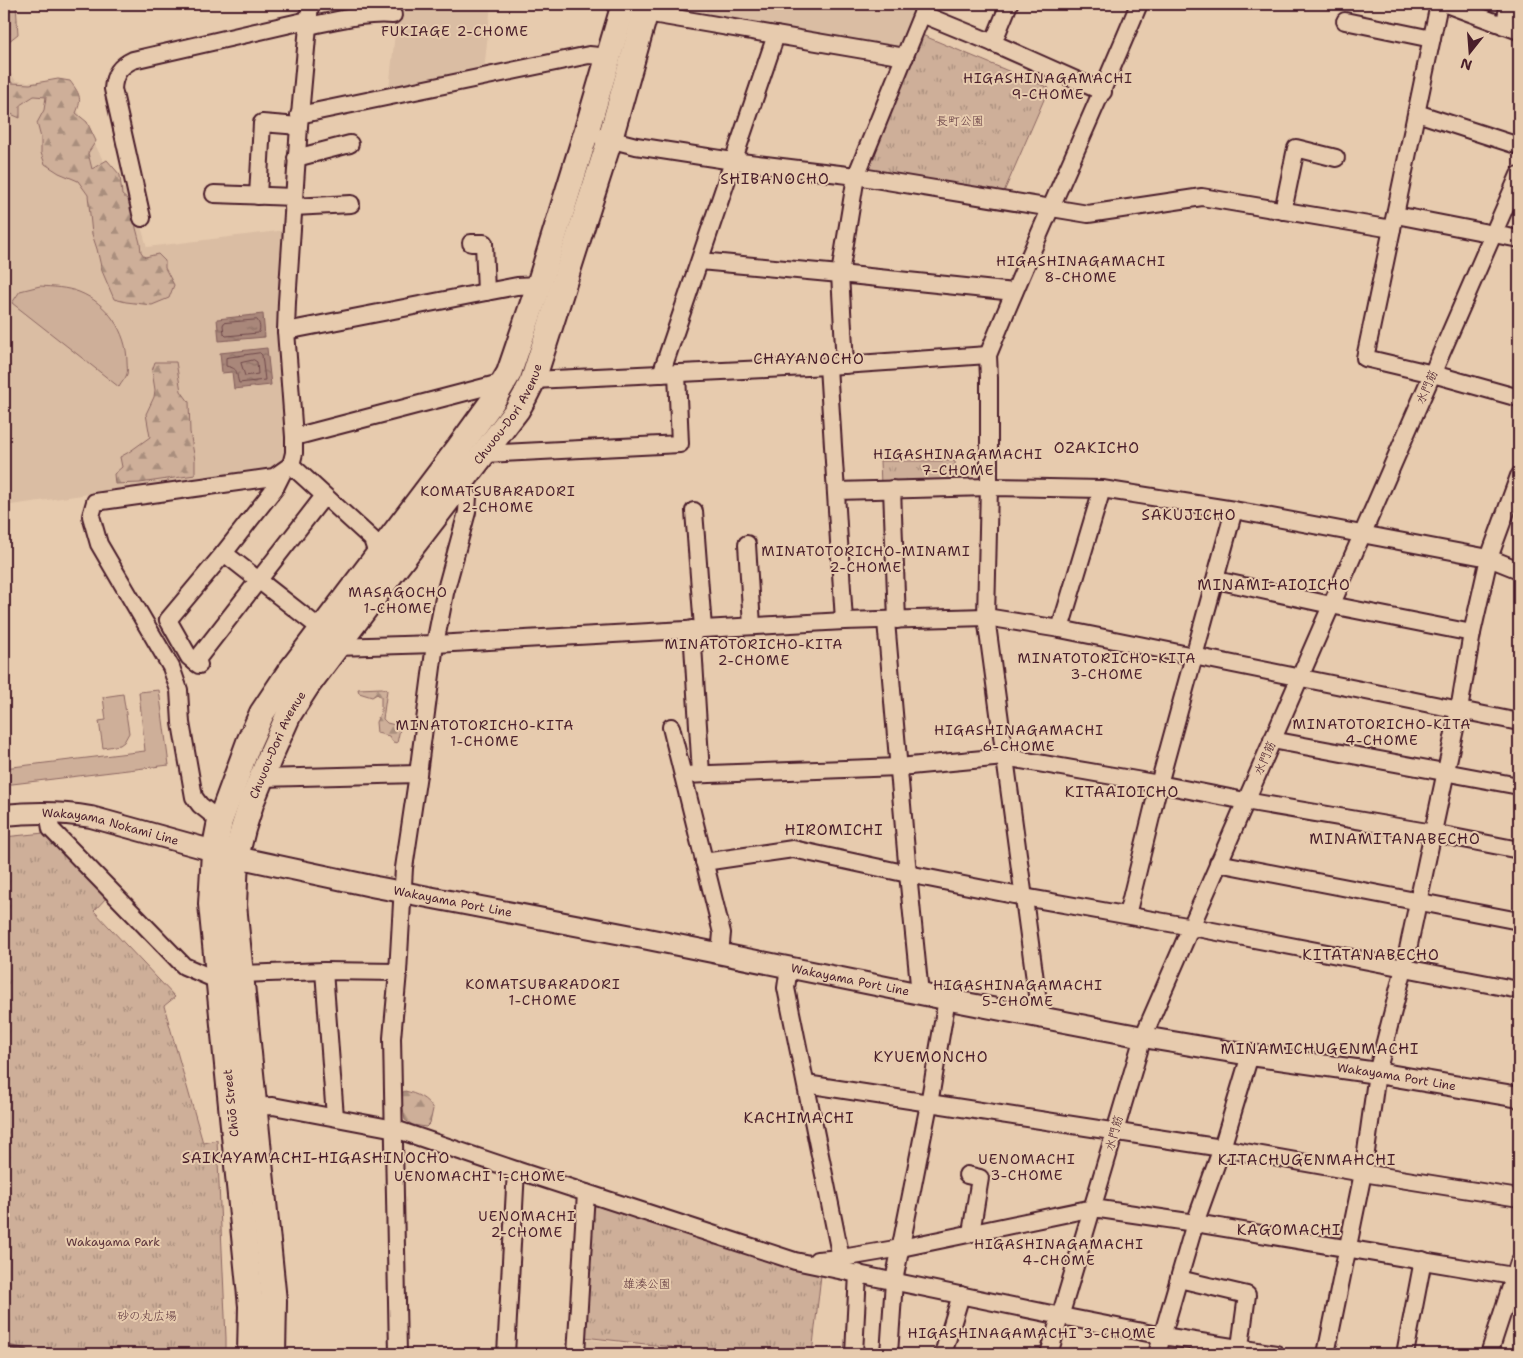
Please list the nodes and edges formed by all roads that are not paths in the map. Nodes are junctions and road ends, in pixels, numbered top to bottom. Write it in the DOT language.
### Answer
graph roads {
  1 [pos="624,4"];
  2 [pos="1009,4"];
  3 [pos="1139,4"];
  4 [pos="1439,4"];
  5 [pos="1446,4"];
  6 [pos="1509,4"];
  7 [pos="647,8"];
  8 [pos="924,9"];
  9 [pos="393,15"];
  10 [pos="309,17"];
  11 [pos="1345,21"];
  12 [pos="1512,28"];
  13 [pos="776,35"];
  14 [pos="1432,38"];
  15 [pos="993,43"];
  16 [pos="609,57"];
  17 [pos="905,57"];
  18 [pos="1103,92"];
  19 [pos="1417,113"];
  20 [pos="299,120"];
  21 [pos="586,133"];
  22 [pos="610,139"];
  23 [pos="350,144"];
  24 [pos="1519,146"];
  25 [pos="296,158"];
  26 [pos="1336,158"];
  27 [pos="733,161"];
  28 [pos="856,176"];
  29 [pos="1519,176"];
  30 [pos="214,194"];
  31 [pos="258,196"];
  32 [pos="294,202"];
  33 [pos="351,204"];
  34 [pos="1050,207"];
  35 [pos="1283,211"];
  36 [pos="142,218"];
  37 [pos="1394,222"];
  38 [pos="1493,234"];
  39 [pos="1519,240"];
  40 [pos="470,243"];
  41 [pos="700,261"];
  42 [pos="840,274"];
  43 [pos="539,285"];
  44 [pos="486,292"];
  45 [pos="1014,292"];
  46 [pos="286,331"];
  47 [pos="988,356"];
  48 [pos="845,365"];
  49 [pos="828,366"];
  50 [pos="669,374"];
  51 [pos="1433,374"];
  52 [pos="533,380"];
  53 [pos="504,382"];
  54 [pos="1519,398"];
  55 [pos="294,437"];
  56 [pos="484,454"];
  57 [pos="287,468"];
  58 [pos="1519,476"];
  59 [pos="451,477"];
  60 [pos="989,487"];
  61 [pos="892,489"];
  62 [pos="1102,489"];
  63 [pos="836,491"];
  64 [pos="324,496"];
  65 [pos="1234,510"];
  66 [pos="694,511"];
  67 [pos="1361,535"];
  68 [pos="747,544"];
  69 [pos="224,553"];
  70 [pos="377,555"];
  71 [pos="1489,558"];
  72 [pos="1519,570"];
  73 [pos="388,578"];
  74 [pos="258,580"];
  75 [pos="1216,580"];
  76 [pos="1331,605"];
  77 [pos="986,617"];
  78 [pos="844,621"];
  79 [pos="891,621"];
  80 [pos="752,626"];
  81 [pos="698,628"];
  82 [pos="1060,629"];
  83 [pos="321,630"];
  84 [pos="1472,633"];
  85 [pos="436,644"];
  86 [pos="336,648"];
  87 [pos="1195,656"];
  88 [pos="1300,679"];
  89 [pos="1459,710"];
  90 [pos="1519,722"];
  91 [pos="671,727"];
  92 [pos="1272,740"];
  93 [pos="1004,757"];
  94 [pos="899,767"];
  95 [pos="1446,772"];
  96 [pos="418,774"];
  97 [pos="700,774"];
  98 [pos="683,775"];
  99 [pos="261,778"];
  100 [pos="1159,784"];
  101 [pos="1519,786"];
  102 [pos="1245,801"];
  103 [pos="48,812"];
  104 [pos="4,815"];
  105 [pos="220,821"];
  106 [pos="1433,833"];
  107 [pos="1519,850"];
  108 [pos="225,855"];
  109 [pos="704,862"];
  110 [pos="1218,863"];
  111 [pos="908,874"];
  112 [pos="402,892"];
  113 [pos="1024,897"];
  114 [pos="1418,902"];
  115 [pos="1126,915"];
  116 [pos="1519,921"];
  117 [pos="1192,927"];
  118 [pos="720,954"];
  119 [pos="789,967"];
  120 [pos="1404,968"];
  121 [pos="324,972"];
  122 [pos="398,972"];
  123 [pos="230,978"];
  124 [pos="1519,990"];
  125 [pos="920,994"];
  126 [pos="947,999"];
  127 [pos="1040,1017"];
  128 [pos="1143,1037"];
  129 [pos="1250,1055"];
  130 [pos="1377,1073"];
  131 [pos="806,1084"];
  132 [pos="1519,1097"];
  133 [pos="929,1104"];
  134 [pos="243,1108"];
  135 [pos="335,1117"];
  136 [pos="395,1129"];
  137 [pos="1114,1131"];
  138 [pos="1222,1148"];
  139 [pos="516,1170"];
  140 [pos="1363,1173"];
  141 [pos="966,1175"];
  142 [pos="586,1193"];
  143 [pos="1519,1198"];
  144 [pos="1093,1208"];
  145 [pos="1195,1223"];
  146 [pos="971,1233"];
  147 [pos="901,1248"];
  148 [pos="1349,1248"];
  149 [pos="1423,1260"];
  150 [pos="848,1267"];
  151 [pos="1518,1272"];
  152 [pos="1179,1279"];
  153 [pos="894,1281"];
  154 [pos="961,1295"];
  155 [pos="1061,1316"];
  156 [pos="1163,1336"];
  157 [pos="1240,1351"];
  158 [pos="250,1354"];
  159 [pos="273,1354"];
  160 [pos="398,1354"];
  161 [pos="506,1354"];
  162 [pos="576,1354"];
  163 [pos="854,1354"];
  164 [pos="889,1354"];
  165 [pos="943,1354"];
  166 [pos="1049,1354"];
  167 [pos="1157,1354"];
  168 [pos="1276,1354"];
  169 [pos="1326,1354"];
  170 [pos="1406,1354"];
  171 [pos="1489,1354"];
  1 -- 16 [label="highway, Chuuou-Dori Avenue"];
  2 -- 15 [label="street"];
  3 -- 18 [label="street"];
  4 -- 14 [label="street"];
  5 -- 12 [label="street"];
  6 -- 12 [label="street"];
  7 -- 13 [label="street"];
  7 -- 22 [label="highway, Chuuou-Dori Avenue"];
  8 -- 15 [label="street"];
  8 -- 17 [label="street"];
  9 -- 10 [label="street"];
  10 -- 20 [label="street"];
  10 -- 36 [label="street"];
  11 -- 14 [label="street"];
  13 -- 17 [label="street"];
  13 -- 27 [label="street"];
  14 -- 19 [label="street"];
  15 -- 18 [label="street"];
  16 -- 20 [label="street"];
  16 -- 21 [label="highway, Chuuou-Dori Avenue"];
  17 -- 28 [label="street"];
  18 -- 34 [label="street"];
  19 -- 24 [label="street"];
  19 -- 37 [label="street"];
  20 -- 25 [label="street"];
  20 -- 31 [label="street"];
  21 -- 22 [label="street"];
  21 -- 43 [label="highway, Chuuou-Dori Avenue"];
  22 -- 27 [label="street"];
  22 -- 52 [label="highway, Chuuou-Dori Avenue"];
  23 -- 25 [label="street"];
  25 -- 32 [label="street"];
  26 -- 35 [label="street"];
  27 -- 28 [label="street"];
  27 -- 41 [label="street"];
  28 -- 34 [label="street"];
  28 -- 42 [label="street"];
  29 -- 38 [label="street, 水門筋"];
  30 -- 31 [label="street"];
  31 -- 32 [label="street"];
  32 -- 33 [label="street"];
  32 -- 46 [label="street"];
  34 -- 35 [label="street"];
  34 -- 45 [label="street"];
  35 -- 37 [label="street"];
  37 -- 38 [label="street"];
  37 -- 51 [label="street"];
  38 -- 39 [label="street"];
  38 -- 51 [label="street, 水門筋"];
  40 -- 44 [label="street"];
  41 -- 42 [label="street"];
  41 -- 50 [label="street"];
  42 -- 45 [label="street"];
  42 -- 48 [label="street"];
  43 -- 44 [label="street"];
  43 -- 53 [label="highway, Chuuou-Dori Avenue"];
  44 -- 46 [label="street"];
  45 -- 47 [label="street"];
  46 -- 55 [label="street"];
  47 -- 48 [label="street"];
  47 -- 60 [label="street"];
  48 -- 49 [label="street"];
  49 -- 50 [label="street"];
  49 -- 63 [label="street"];
  50 -- 52 [label="street"];
  50 -- 56 [label="street"];
  51 -- 54 [label="street"];
  51 -- 67 [label="street, 水門筋"];
  52 -- 56 [label="highway, Chuuou-Dori Avenue"];
  53 -- 55 [label="street"];
  53 -- 59 [label="highway, Chuuou-Dori Avenue"];
  55 -- 57 [label="street"];
  56 -- 59 [label="highway, Chuuou-Dori Avenue"];
  57 -- 64 [label="street"];
  57 -- 69 [label="street"];
  57 -- 105 [label="street"];
  58 -- 71 [label="street"];
  59 -- 70 [label="highway, Chuuou-Dori Avenue"];
  59 -- 73 [label="highway, Chuuou-Dori Avenue"];
  59 -- 85 [label="street"];
  60 -- 61 [label="street"];
  60 -- 62 [label="street"];
  60 -- 77 [label="street"];
  61 -- 63 [label="street"];
  61 -- 79 [label="street"];
  62 -- 65 [label="street"];
  62 -- 82 [label="street"];
  63 -- 78 [label="street"];
  64 -- 70 [label="street"];
  64 -- 74 [label="street"];
  65 -- 67 [label="street"];
  65 -- 75 [label="street"];
  66 -- 81 [label="street"];
  67 -- 71 [label="street"];
  67 -- 76 [label="street, 水門筋"];
  68 -- 80 [label="street"];
  69 -- 74 [label="street"];
  69 -- 74 [label="street"];
  70 -- 73 [label="street"];
  70 -- 83 [label="highway, Chuuou-Dori Avenue"];
  71 -- 72 [label="street"];
  71 -- 84 [label="street"];
  73 -- 86 [label="highway, Chuuou-Dori Avenue"];
  74 -- 83 [label="street"];
  75 -- 76 [label="street"];
  75 -- 87 [label="street"];
  76 -- 84 [label="street"];
  76 -- 88 [label="street, 水門筋"];
  77 -- 79 [label="street"];
  77 -- 82 [label="street"];
  77 -- 93 [label="street"];
  78 -- 79 [label="street"];
  78 -- 80 [label="street"];
  79 -- 94 [label="street"];
  80 -- 81 [label="street"];
  81 -- 85 [label="street"];
  81 -- 97 [label="street"];
  82 -- 87 [label="street"];
  83 -- 105 [label="highway, Chuuou-Dori Avenue"];
  84 -- 89 [label="street"];
  85 -- 86 [label="street"];
  85 -- 96 [label="street"];
  86 -- 99 [label="highway, Chuuou-Dori Avenue"];
  87 -- 88 [label="street"];
  87 -- 100 [label="street"];
  88 -- 89 [label="street"];
  88 -- 92 [label="street, 水門筋"];
  89 -- 90 [label="street"];
  89 -- 95 [label="street"];
  91 -- 98 [label="street"];
  92 -- 95 [label="street"];
  92 -- 102 [label="street, 水門筋"];
  93 -- 94 [label="street"];
  93 -- 100 [label="street"];
  93 -- 113 [label="street"];
  94 -- 97 [label="street"];
  94 -- 111 [label="street"];
  95 -- 101 [label="street"];
  95 -- 106 [label="street"];
  96 -- 99 [label="street"];
  96 -- 112 [label="street"];
  97 -- 98 [label="street"];
  98 -- 109 [label="street"];
  99 -- 108 [label="highway, Chuuou-Dori Avenue"];
  100 -- 102 [label="street"];
  100 -- 115 [label="street"];
  102 -- 106 [label="street"];
  102 -- 110 [label="street, 水門筋"];
  103 -- 104 [label="main road, Wakayama Nokami Line"];
  103 -- 108 [label="main road, Wakayama Nokami Line"];
  103 -- 123 [label="street"];
  105 -- 108 [label="highway, Chuuou-Dori Avenue"];
  106 -- 107 [label="street"];
  106 -- 114 [label="street"];
  108 -- 112 [label="main road, Wakayama Port Line"];
  108 -- 123 [label="highway, Chūō Street"];
  109 -- 111 [label="street"];
  109 -- 118 [label="street"];
  110 -- 114 [label="street"];
  110 -- 117 [label="street, 水門筋"];
  111 -- 113 [label="street"];
  111 -- 125 [label="street"];
  112 -- 118 [label="main road, Wakayama Port Line"];
  112 -- 122 [label="street"];
  113 -- 115 [label="street"];
  113 -- 127 [label="street"];
  114 -- 116 [label="street"];
  114 -- 120 [label="street"];
  115 -- 117 [label="street"];
  117 -- 120 [label="street"];
  117 -- 128 [label="street, 水門筋"];
  118 -- 119 [label="main road, Wakayama Port Line"];
  119 -- 125 [label="main road, Wakayama Port Line"];
  119 -- 131 [label="street"];
  120 -- 124 [label="street"];
  120 -- 130 [label="street"];
  121 -- 122 [label="street"];
  121 -- 123 [label="street"];
  121 -- 135 [label="street"];
  122 -- 136 [label="street"];
  123 -- 134 [label="highway, Chūō Street"];
  125 -- 126 [label="main road, Wakayama Port Line"];
  126 -- 127 [label="main road, Wakayama Port Line"];
  126 -- 133 [label="street"];
  127 -- 128 [label="main road, Wakayama Port Line"];
  128 -- 129 [label="main road, Wakayama Port Line"];
  128 -- 137 [label="street, 水門筋"];
  129 -- 130 [label="main road, Wakayama Port Line"];
  129 -- 138 [label="street"];
  130 -- 132 [label="main road, Wakayama Port Line"];
  130 -- 140 [label="street"];
  131 -- 133 [label="street"];
  131 -- 150 [label="street"];
  133 -- 137 [label="street"];
  133 -- 147 [label="street"];
  134 -- 135 [label="street"];
  134 -- 158 [label="highway, Chūō Street"];
  134 -- 159 [label="highway, Chūō Street"];
  135 -- 136 [label="street"];
  136 -- 139 [label="street"];
  136 -- 160 [label="street"];
  137 -- 138 [label="street"];
  137 -- 144 [label="street, 水門筋"];
  138 -- 140 [label="street"];
  138 -- 145 [label="street"];
  139 -- 142 [label="street"];
  139 -- 161 [label="street"];
  140 -- 143 [label="street"];
  140 -- 148 [label="street"];
  141 -- 146 [label="street"];
  142 -- 150 [label="street"];
  142 -- 162 [label="street"];
  144 -- 145 [label="street"];
  144 -- 146 [label="street"];
  144 -- 155 [label="street, 水門筋"];
  145 -- 148 [label="street"];
  145 -- 152 [label="street"];
  146 -- 147 [label="street"];
  147 -- 150 [label="street"];
  147 -- 153 [label="street"];
  148 -- 149 [label="street"];
  148 -- 169 [label="street"];
  149 -- 151 [label="street"];
  149 -- 170 [label="street"];
  150 -- 153 [label="street"];
  150 -- 163 [label="street"];
  151 -- 171 [label="street"];
  152 -- 156 [label="street"];
  152 -- 157 [label="street"];
  153 -- 154 [label="street"];
  153 -- 164 [label="street"];
  154 -- 155 [label="street"];
  154 -- 165 [label="street"];
  155 -- 156 [label="street"];
  155 -- 166 [label="street, 水門筋"];
  156 -- 157 [label="street"];
  156 -- 167 [label="street"];
  157 -- 168 [label="street"];
}
